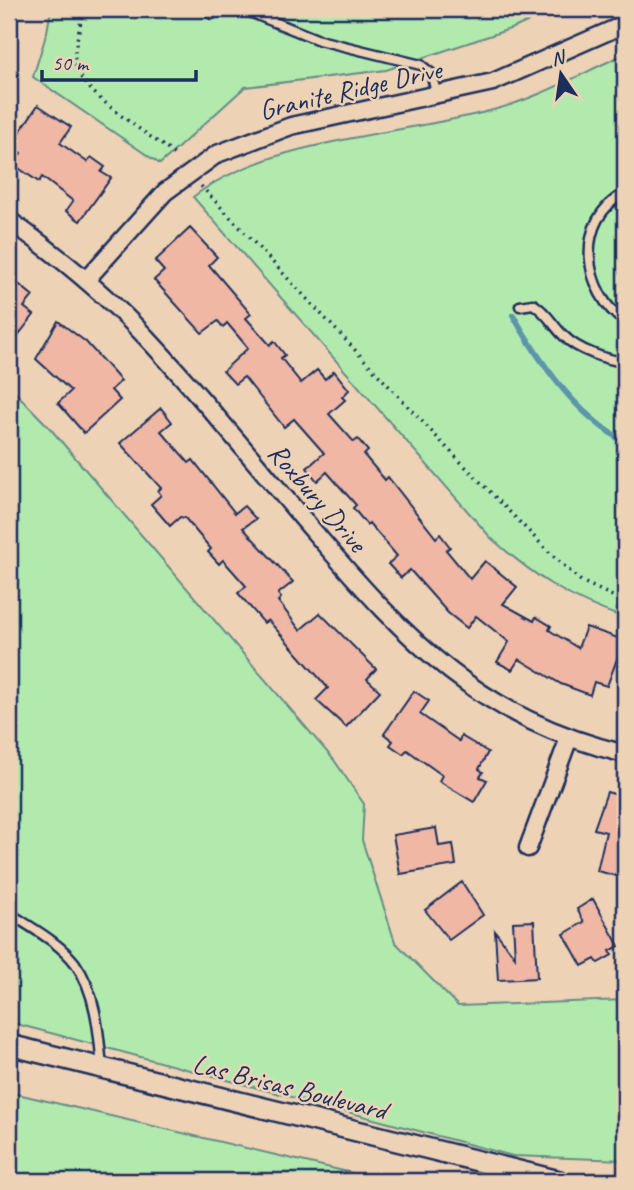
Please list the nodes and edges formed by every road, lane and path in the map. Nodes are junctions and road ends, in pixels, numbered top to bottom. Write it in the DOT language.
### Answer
graph roads {
  1 [pos="82,9"];
  2 [pos="242,9"];
  3 [pos="625,24"];
  4 [pos="437,96"];
  5 [pos="177,157"];
  6 [pos="201,186"];
  7 [pos="625,193"];
  8 [pos="9,220"];
  9 [pos="86,280"];
  10 [pos="520,306"];
  11 [pos="625,322"];
  12 [pos="625,362"];
  13 [pos="625,602"];
  14 [pos="569,738"];
  15 [pos="625,754"];
  16 [pos="528,848"];
  17 [pos="9,913"];
  18 [pos="9,1045"];
  19 [pos="102,1068"];
  20 [pos="559,1181"];
  1 -- 5 [label="path"];
  2 -- 4 [label="lane"];
  3 -- 4 [label="street, Granite Ridge Drive"];
  4 -- 9 [label="street, Granite Ridge Drive"];
  6 -- 13 [label="path"];
  7 -- 11 [label="lane"];
  8 -- 9 [label="street, Roxbury Drive"];
  9 -- 14 [label="street, Roxbury Drive"];
  10 -- 12 [label="lane"];
  14 -- 15 [label="street, Roxbury Drive"];
  14 -- 16 [label="street"];
  17 -- 19 [label="lane"];
  18 -- 19 [label="street, Las Brisas Boulevard"];
  19 -- 20 [label="street, Las Brisas Boulevard"];
}
